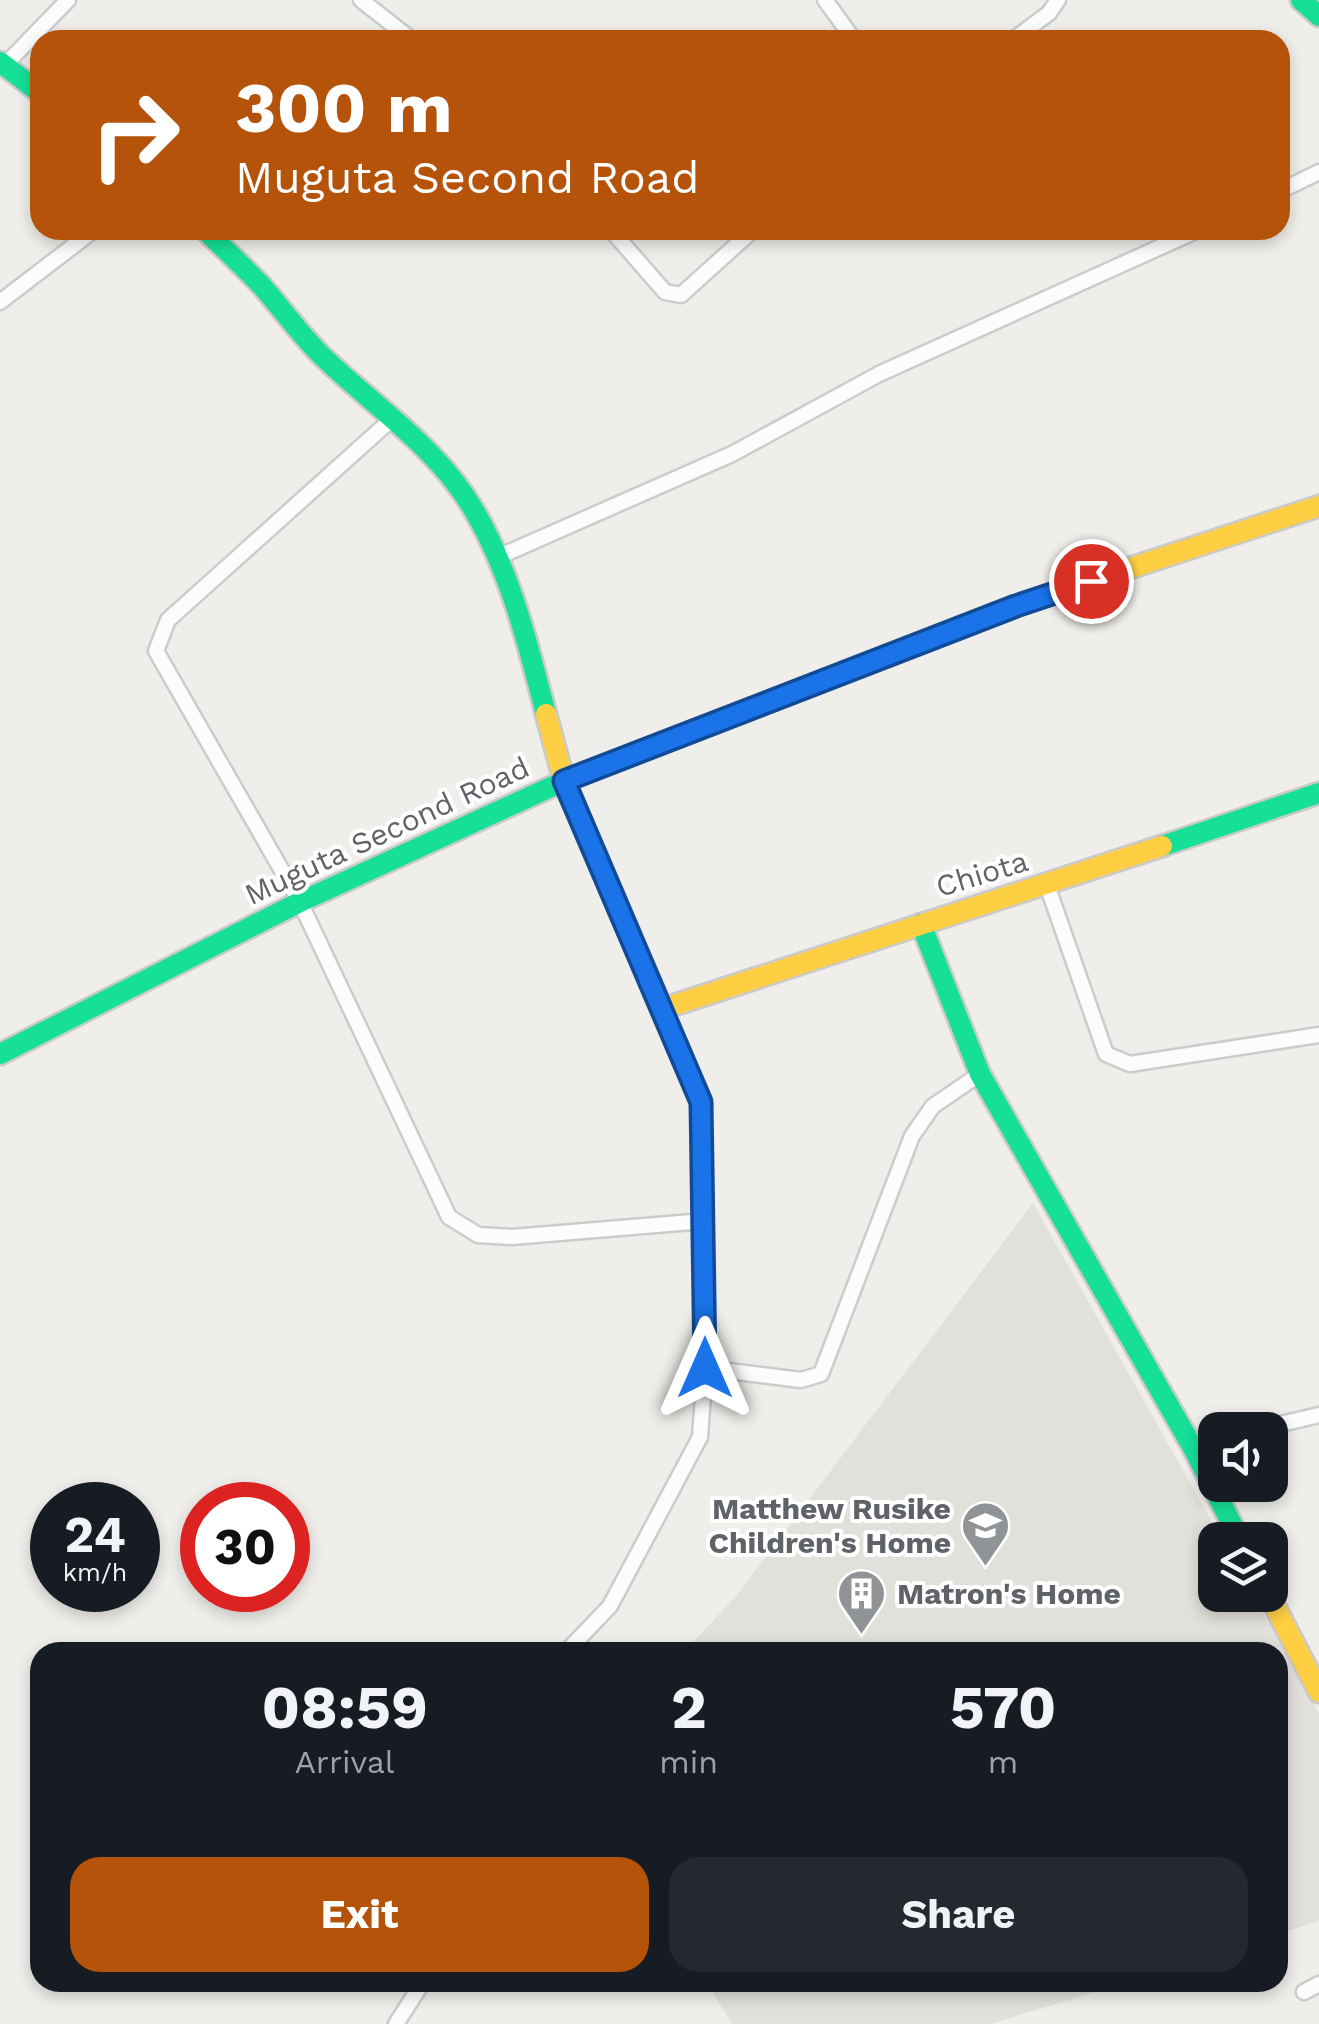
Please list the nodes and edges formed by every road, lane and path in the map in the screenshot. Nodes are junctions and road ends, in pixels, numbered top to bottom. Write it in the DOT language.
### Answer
graph roads {
  1 [pos="68,0"];
  2 [pos="360,0"];
  3 [pos="826,0"];
  4 [pos="1058,0"];
  5 [pos="1301,0"];
  6 [pos="1319,16"];
  7 [pos="37,30"];
  8 [pos="399,30"];
  9 [pos="847,30"];
  10 [pos="1026,30"];
  11 [pos="30,37"];
  12 [pos="3,63"];
  13 [pos="30,85"];
  14 [pos="1319,172"];
  15 [pos="1290,186"];
  16 [pos="81,240"];
  17 [pos="216,240"];
  18 [pos="620,240"];
  19 [pos="742,240"];
  20 [pos="1176,240"];
  21 [pos="0,302"];
  22 [pos="393,418"];
  23 [pos="1319,506"];
  24 [pos="498,557"];
  25 [pos="564,781"];
  26 [pos="1319,792"];
  27 [pos="1047,885"];
  28 [pos="300,902"];
  29 [pos="921,924"];
  30 [pos="662,1009"];
  31 [pos="1319,1035"];
  32 [pos="0,1054"];
  33 [pos="980,1074"];
  34 [pos="704,1221"];
  35 [pos="705,1368"];
  36 [pos="1319,1415"];
  37 [pos="1288,1422"];
  38 [pos="1198,1446"];
  39 [pos="1193,1448"];
  40 [pos="1231,1522"];
  41 [pos="1278,1612"];
  42 [pos="576,1642"];
  43 [pos="1319,1692"];
  44 [pos="1319,1984"];
  45 [pos="417,1992"];
  46 [pos="1304,1992"];
  47 [pos="396,2024"];
  1 -- 7 [label="street"];
  2 -- 8 [label="street"];
  3 -- 9 [label="street"];
  4 -- 10 [label="street"];
  5 -- 6 [label="street"];
  11 -- 12 [label="street"];
  12 -- 13 [label="street"];
  14 -- 15 [label="street"];
  16 -- 21 [label="street"];
  17 -- 22 [label="street"];
  18 -- 19 [label="street"];
  20 -- 24 [label="street"];
  22 -- 24 [label="street"];
  22 -- 28 [label="street"];
  23 -- 25 [label="street, Muguta Second Road"];
  24 -- 25 [label="street"];
  25 -- 28 [label="street, Muguta Second Road"];
  25 -- 30 [label="street"];
  26 -- 27 [label="street, Chiota"];
  27 -- 29 [label="street, Chiota"];
  27 -- 31 [label="street"];
  28 -- 32 [label="street, Muguta Second Road"];
  28 -- 34 [label="street"];
  29 -- 30 [label="street, Chiota"];
  29 -- 33 [label="street"];
  30 -- 34 [label="street"];
  33 -- 35 [label="street"];
  33 -- 39 [label="street"];
  34 -- 35 [label="street"];
  35 -- 42 [label="street"];
  36 -- 37 [label="street"];
  38 -- 39 [label="street"];
  39 -- 40 [label="street"];
  41 -- 43 [label="street"];
  44 -- 46 [label="street"];
  45 -- 47 [label="street"];
}
